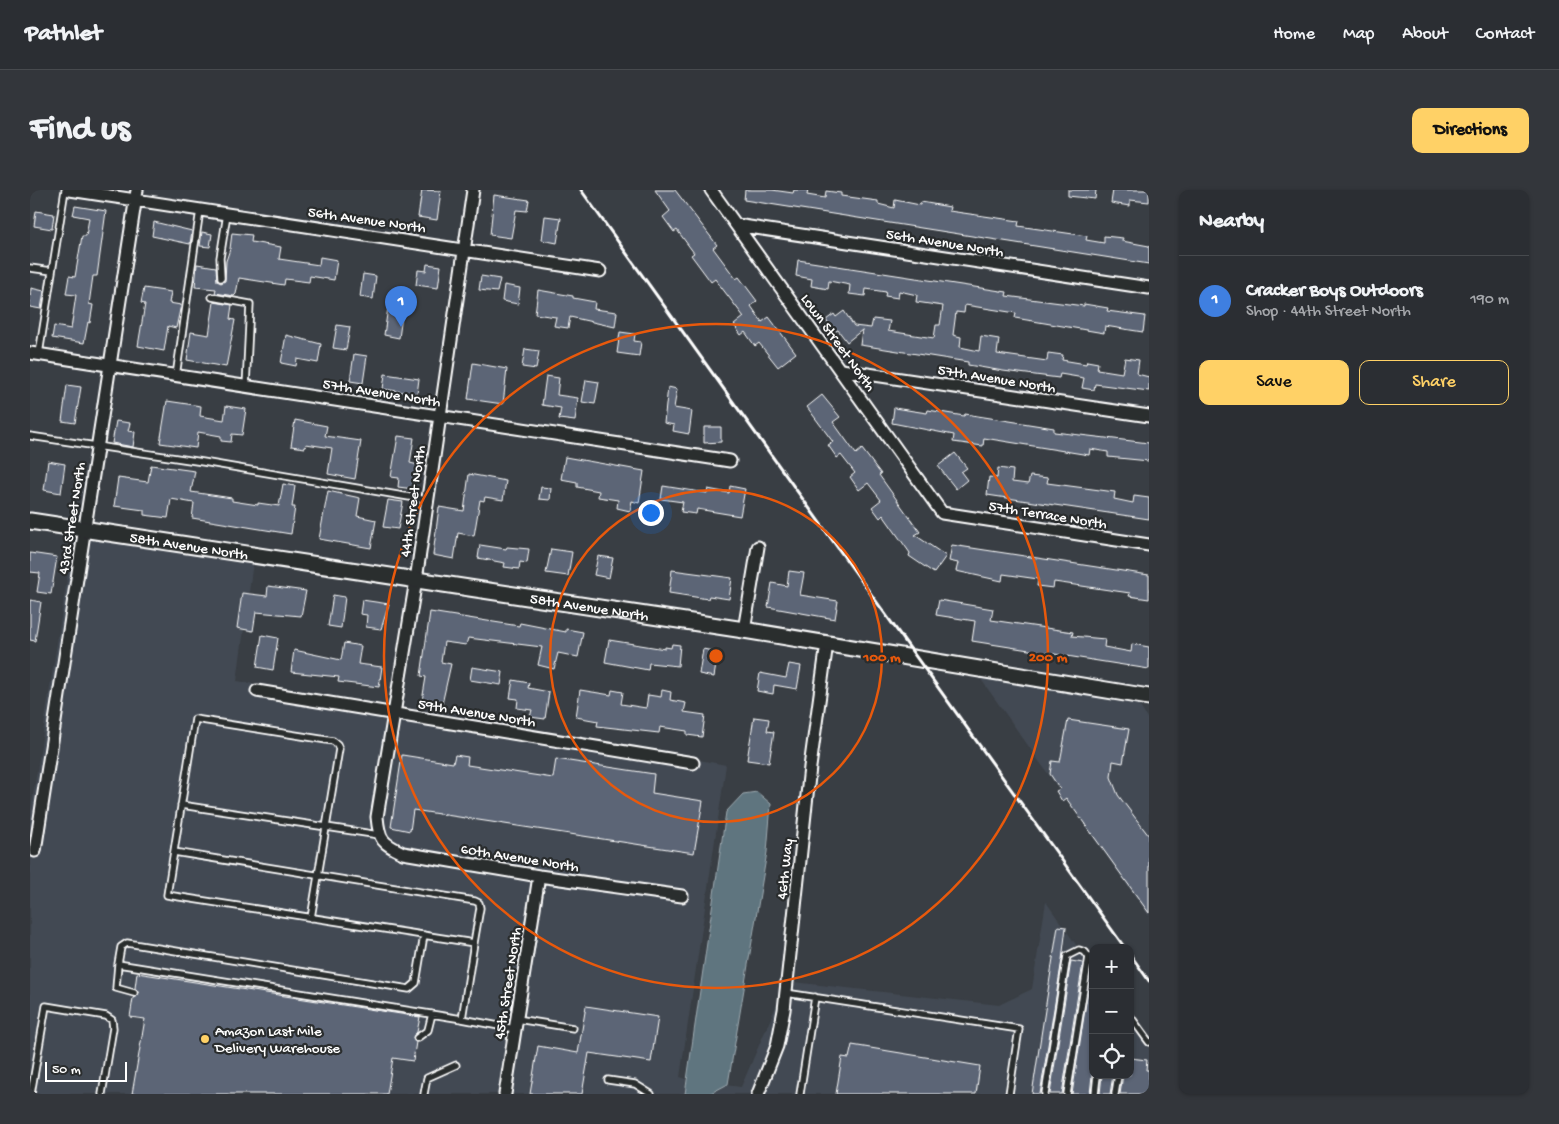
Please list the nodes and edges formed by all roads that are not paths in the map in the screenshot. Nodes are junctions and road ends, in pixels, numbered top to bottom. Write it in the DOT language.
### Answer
graph roads {
  1 [pos="65,190"];
  2 [pos="70,190"];
  3 [pos="473,190"];
  4 [pos="711,190"];
  5 [pos="137,195"];
  6 [pos="200,210"];
  7 [pos="227,214"];
  8 [pos="736,226"];
  9 [pos="465,249"];
  10 [pos="30,268"];
  11 [pos="52,271"];
  12 [pos="600,271"];
  13 [pos="221,278"];
  14 [pos="1149,288"];
  15 [pos="212,296"];
  16 [pos="34,354"];
  17 [pos="110,366"];
  18 [pos="841,370"];
  19 [pos="176,376"];
  20 [pos="246,387"];
  21 [pos="439,416"];
  22 [pos="1149,416"];
  23 [pos="30,436"];
  24 [pos="97,446"];
  25 [pos="730,460"];
  26 [pos="428,500"];
  27 [pos="942,513"];
  28 [pos="30,521"];
  29 [pos="85,530"];
  30 [pos="1149,545"];
  31 [pos="758,548"];
  32 [pos="416,580"];
  33 [pos="744,630"];
  34 [pos="826,643"];
  35 [pos="257,691"];
  36 [pos="1149,697"];
  37 [pos="394,714"];
  38 [pos="693,763"];
  39 [pos="181,805"];
  40 [pos="326,827"];
  41 [pos="379,835"];
  42 [pos="35,851"];
  43 [pos="174,852"];
  44 [pos="318,876"];
  45 [pos="538,876"];
  46 [pos="682,896"];
  47 [pos="311,918"];
  48 [pos="424,935"];
  49 [pos="474,943"];
  50 [pos="1088,957"];
  51 [pos="118,964"];
  52 [pos="134,993"];
  53 [pos="786,993"];
  54 [pos="815,997"];
  55 [pos="432,1014"];
  56 [pos="462,1019"];
  57 [pos="1134,1021"];
  58 [pos="516,1024"];
  59 [pos="574,1028"];
  60 [pos="417,1038"];
  61 [pos="1149,1042"];
  62 [pos="456,1065"];
  63 [pos="1096,1079"];
  64 [pos="1117,1079"];
  65 [pos="608,1080"];
  66 [pos="31,1094"];
  67 [pos="102,1094"];
  68 [pos="424,1094"];
  69 [pos="505,1094"];
  70 [pos="652,1094"];
  71 [pos="758,1094"];
  72 [pos="800,1094"];
  73 [pos="1009,1094"];
  74 [pos="1045,1094"];
  75 [pos="1068,1094"];
  76 [pos="1094,1094"];
  77 [pos="1115,1094"];
  1 -- 11 [label="lane"];
  2 -- 5 [label="street, 56th Avenue North"];
  3 -- 9 [label="street, 44th Street North"];
  4 -- 8 [label="street, Lown Street North"];
  5 -- 6 [label="street, 56th Avenue North"];
  5 -- 17 [label="street, 43rd Street North"];
  6 -- 7 [label="street, 56th Avenue North"];
  6 -- 19 [label="lane"];
  7 -- 9 [label="street, 56th Avenue North"];
  7 -- 13 [label="lane"];
  8 -- 14 [label="street, 56th Avenue North"];
  8 -- 18 [label="street, Lown Street North"];
  9 -- 12 [label="street, 56th Avenue North"];
  9 -- 21 [label="street, 44th Street North"];
  10 -- 11 [label="lane"];
  11 -- 16 [label="lane"];
  15 -- 20 [label="lane"];
  16 -- 17 [label="street, 57th Avenue North"];
  17 -- 19 [label="street, 57th Avenue North"];
  17 -- 24 [label="street, 43rd Street North"];
  18 -- 22 [label="street, 57th Avenue North"];
  18 -- 27 [label="street, Lown Street North"];
  19 -- 20 [label="street, 57th Avenue North"];
  20 -- 21 [label="street, 57th Avenue North"];
  21 -- 25 [label="street, 57th Avenue North"];
  21 -- 26 [label="street, 44th Street North"];
  23 -- 24 [label="lane"];
  24 -- 26 [label="lane"];
  24 -- 29 [label="street, 43rd Street North"];
  26 -- 32 [label="street, 44th Street North"];
  27 -- 30 [label="street, 57th Terrace North"];
  28 -- 29 [label="street, 58th Avenue North"];
  29 -- 32 [label="street, 58th Avenue North"];
  29 -- 42 [label="street, 43rd Street North"];
  31 -- 33 [label="street"];
  32 -- 33 [label="street, 58th Avenue North"];
  32 -- 37 [label="street, 44th Street North"];
  33 -- 34 [label="street, 58th Avenue North"];
  34 -- 36 [label="street, 58th Avenue North"];
  34 -- 53 [label="street, 46th Way"];
  35 -- 37 [label="street, 59th Avenue North"];
  37 -- 38 [label="street, 59th Avenue North"];
  37 -- 41 [label="street, 44th Street North"];
  39 -- 40 [label="lane"];
  39 -- 40 [label="lane"];
  39 -- 43 [label="lane"];
  40 -- 41 [label="lane"];
  40 -- 44 [label="lane"];
  41 -- 45 [label="street, 60th Avenue North"];
  43 -- 44 [label="lane"];
  43 -- 47 [label="lane"];
  44 -- 47 [label="lane"];
  44 -- 49 [label="lane"];
  45 -- 46 [label="street, 60th Avenue North"];
  45 -- 58 [label="street, 45th Street North"];
  47 -- 48 [label="lane"];
  48 -- 49 [label="lane"];
  48 -- 51 [label="lane"];
  49 -- 56 [label="lane"];
  50 -- 74 [label="lane"];
  50 -- 75 [label="lane"];
  51 -- 52 [label="lane"];
  51 -- 55 [label="lane"];
  53 -- 54 [label="lane"];
  53 -- 71 [label="street, 46th Way"];
  54 -- 72 [label="lane"];
  54 -- 73 [label="lane"];
  55 -- 56 [label="lane"];
  55 -- 60 [label="lane"];
  56 -- 58 [label="lane"];
  57 -- 61 [label="lane"];
  58 -- 59 [label="lane"];
  58 -- 69 [label="street, 45th Street North"];
  62 -- 68 [label="lane"];
  63 -- 76 [label="lane"];
  64 -- 77 [label="lane"];
  65 -- 70 [label="lane"];
  66 -- 67 [label="lane"];
}
